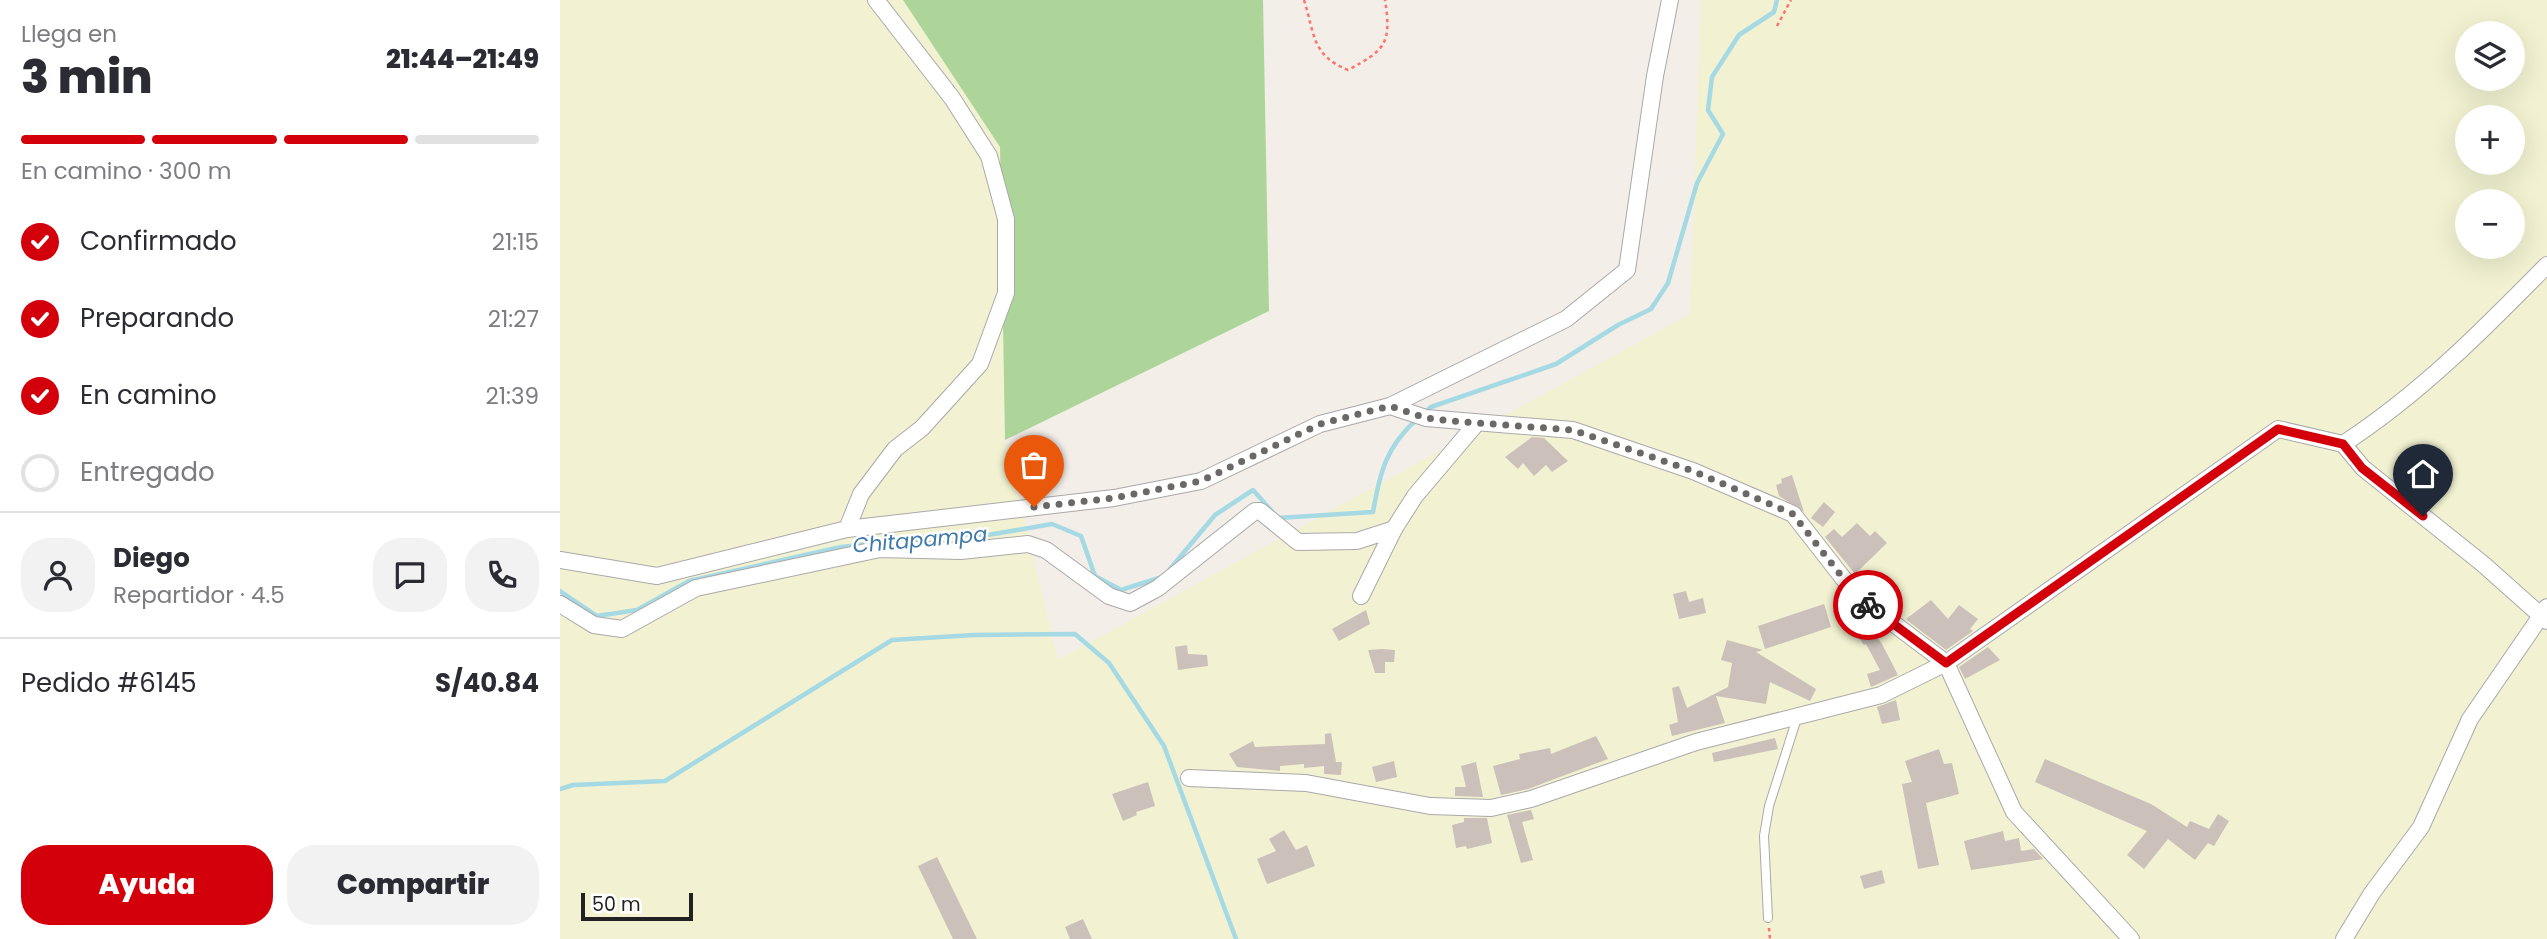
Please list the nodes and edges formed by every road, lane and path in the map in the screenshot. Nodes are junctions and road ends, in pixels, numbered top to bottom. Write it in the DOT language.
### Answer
graph roads {
  1 [pos="876,0"];
  2 [pos="1304,0"];
  3 [pos="1385,0"];
  4 [pos="1670,0"];
  5 [pos="1791,0"];
  6 [pos="1777,26"];
  7 [pos="2547,265"];
  8 [pos="1395,409"];
  9 [pos="1476,424"];
  10 [pos="2343,444"];
  11 [pos="847,529"];
  12 [pos="1394,529"];
  13 [pos="560,560"];
  14 [pos="1361,596"];
  15 [pos="560,604"];
  16 [pos="2545,614"];
  17 [pos="1946,663"];
  18 [pos="1797,718"];
  19 [pos="1189,778"];
  20 [pos="1768,918"];
  21 [pos="2131,939"];
  22 [pos="2344,939"];
  1 -- 11 [label="street"];
  2 -- 3 [label="path"];
  4 -- 8 [label="street"];
  5 -- 6 [label="path"];
  7 -- 10 [label="street"];
  8 -- 9 [label="street"];
  8 -- 11 [label="street"];
  9 -- 12 [label="street"];
  9 -- 17 [label="street"];
  10 -- 16 [label="street"];
  10 -- 17 [label="street"];
  11 -- 13 [label="street"];
  12 -- 14 [label="street"];
  12 -- 15 [label="street"];
  16 -- 22 [label="street"];
  17 -- 18 [label="street"];
  17 -- 21 [label="street"];
  18 -- 19 [label="street"];
  18 -- 20 [label="lane"];
}
